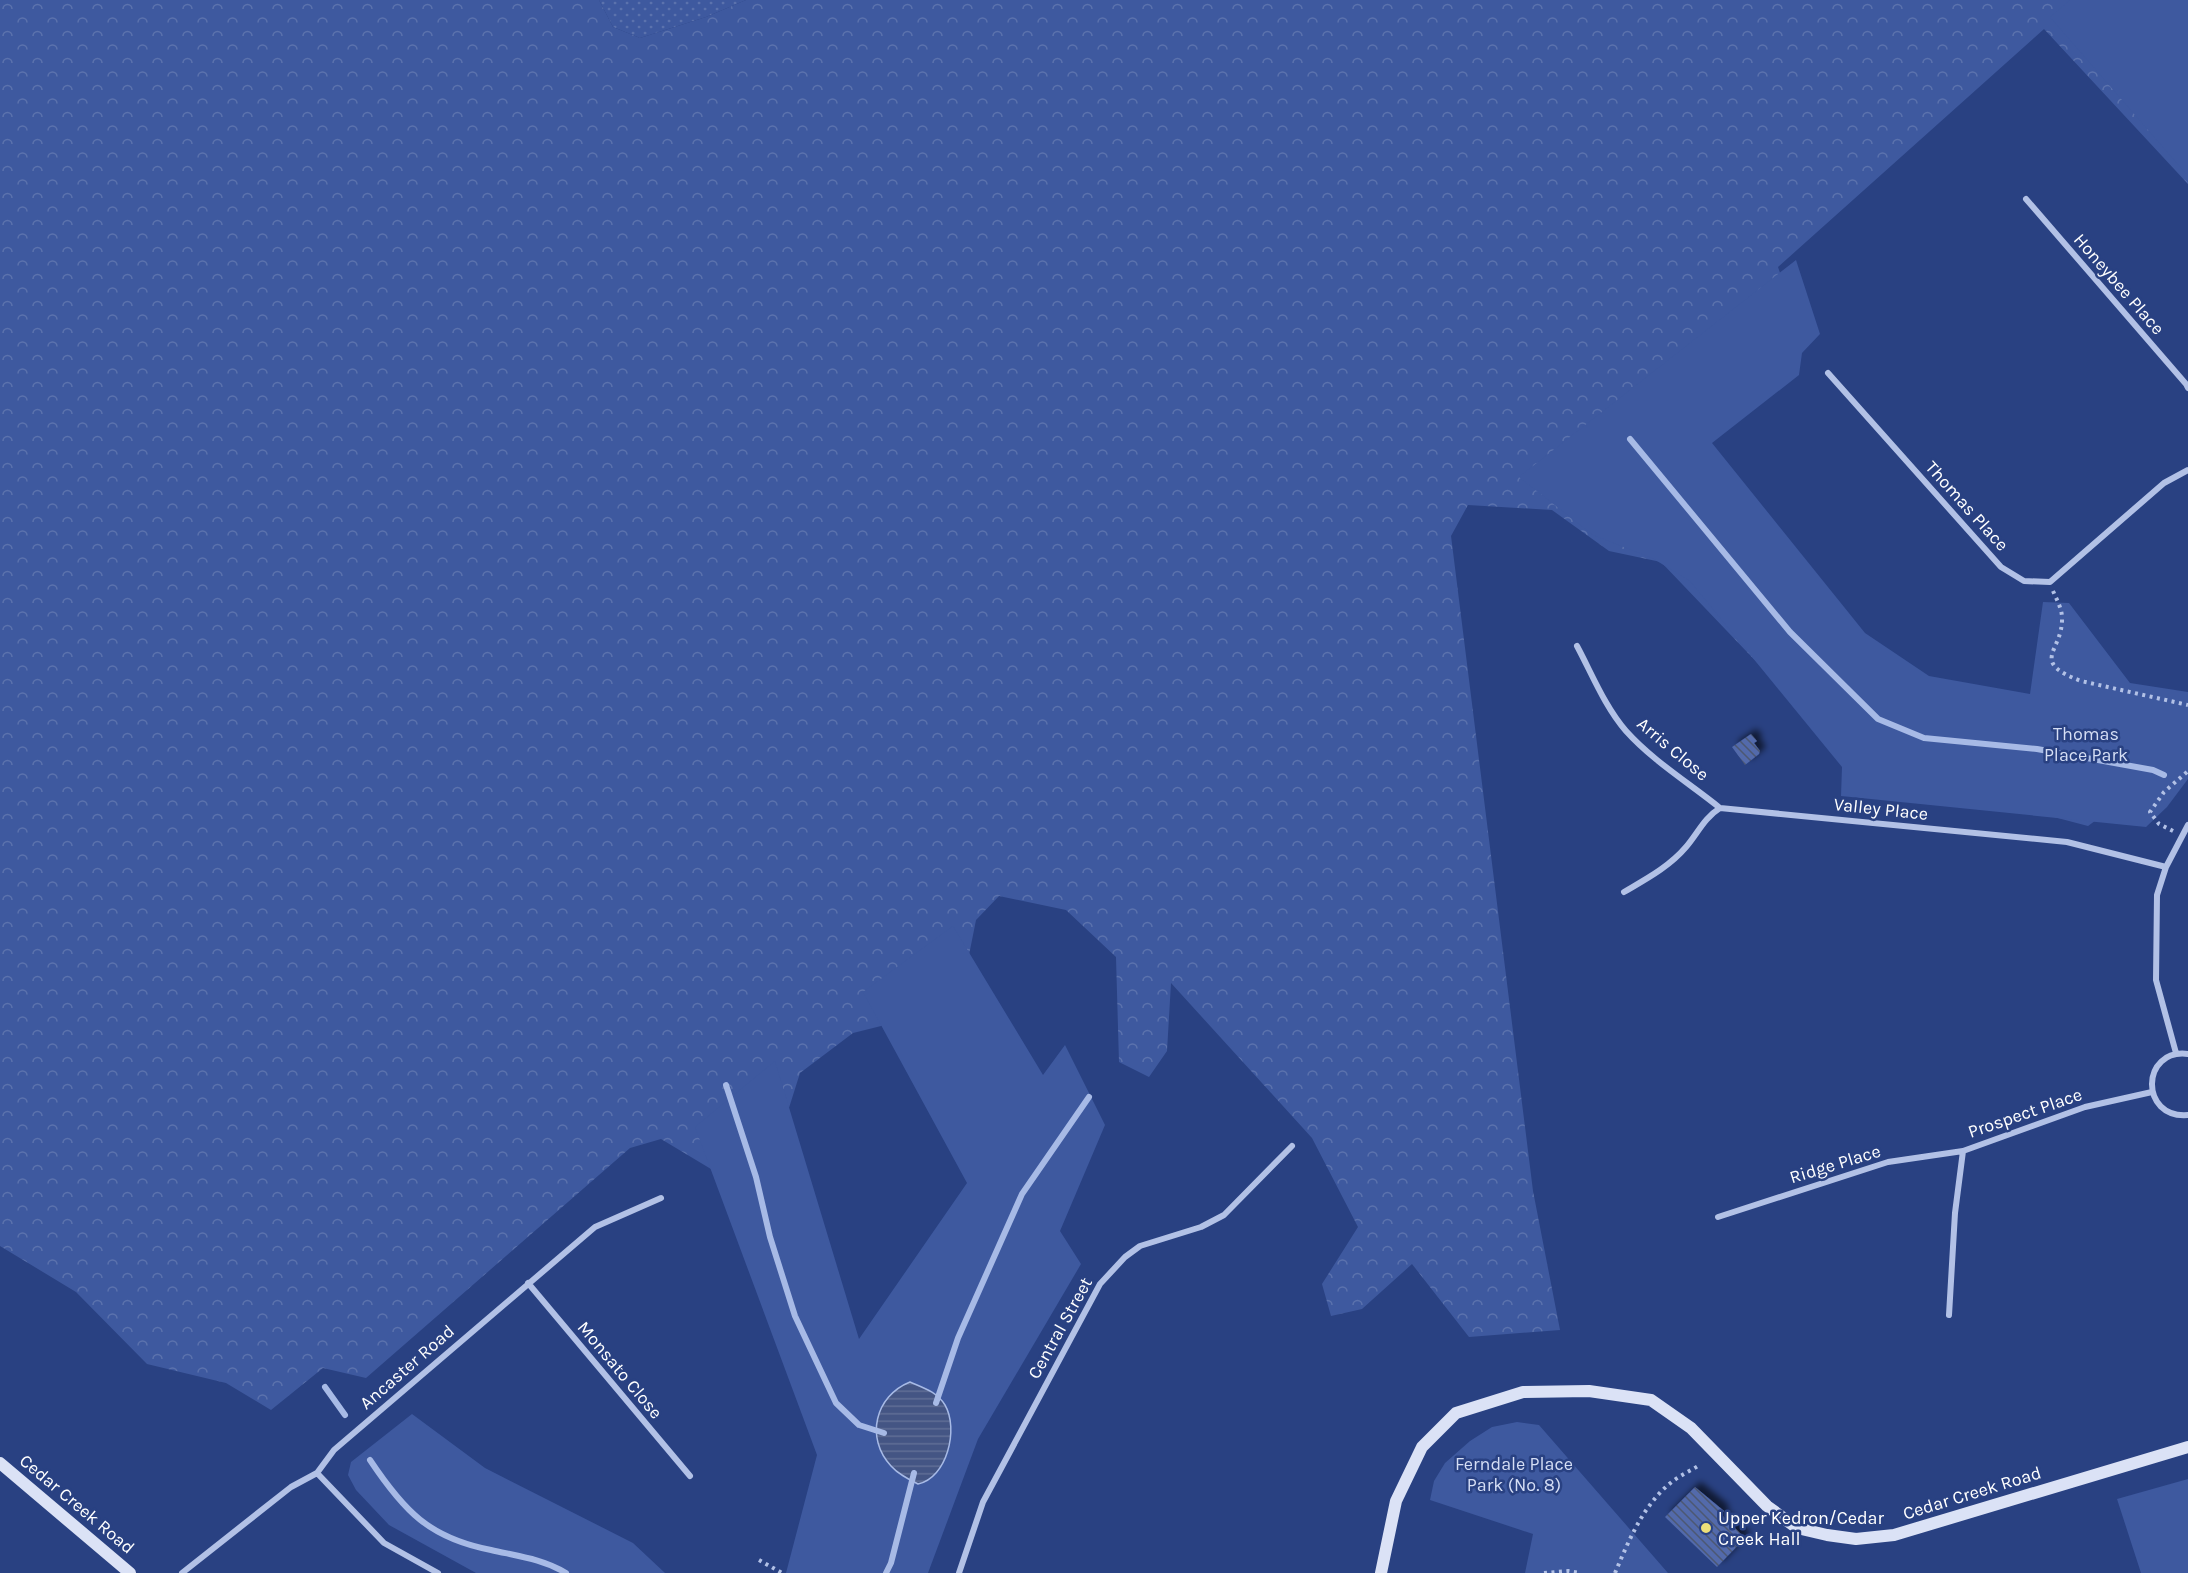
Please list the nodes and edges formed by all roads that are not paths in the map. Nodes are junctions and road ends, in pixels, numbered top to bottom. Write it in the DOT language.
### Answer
graph roads {
  1 [pos="2026,200"];
  2 [pos="1828,373"];
  3 [pos="2188,388"];
  4 [pos="2188,470"];
  5 [pos="1577,646"];
  6 [pos="1720,808"];
  7 [pos="2188,825"];
  8 [pos="2166,867"];
  9 [pos="1624,892"];
  10 [pos="2176,1053"];
  11 [pos="2188,1054"];
  12 [pos="2152,1092"];
  13 [pos="2188,1115"];
  14 [pos="1292,1146"];
  15 [pos="1964,1150"];
  16 [pos="661,1198"];
  17 [pos="1718,1217"];
  18 [pos="528,1283"];
  19 [pos="1949,1314"];
  20 [pos="2188,1447"];
  21 [pos="0,1462"];
  22 [pos="317,1473"];
  23 [pos="690,1476"];
  24 [pos="130,1573"];
  25 [pos="182,1573"];
  26 [pos="438,1573"];
  27 [pos="959,1573"];
  28 [pos="1381,1573"];
  1 -- 3 [label="street, Honeybee Place"];
  2 -- 4 [label="street, Thomas Place"];
  5 -- 6 [label="street, Arris Close"];
  6 -- 8 [label="street, Valley Place"];
  6 -- 9 [label="street"];
  7 -- 8 [label="street"];
  8 -- 10 [label="street"];
  10 -- 11 [label="street"];
  10 -- 12 [label="street"];
  12 -- 13 [label="street"];
  12 -- 15 [label="street, Prospect Place"];
  14 -- 27 [label="street, Central Street"];
  15 -- 17 [label="street, Ridge Place"];
  15 -- 19 [label="street, Prospect Place"];
  16 -- 18 [label="street, Ancaster Road"];
  18 -- 22 [label="street, Ancaster Road"];
  18 -- 23 [label="street, Monsato Close"];
  20 -- 28 [label="street, Cedar Creek Road"];
  21 -- 24 [label="street, Cedar Creek Road"];
  22 -- 25 [label="street, Ancaster Road"];
  22 -- 26 [label="street"];
}
